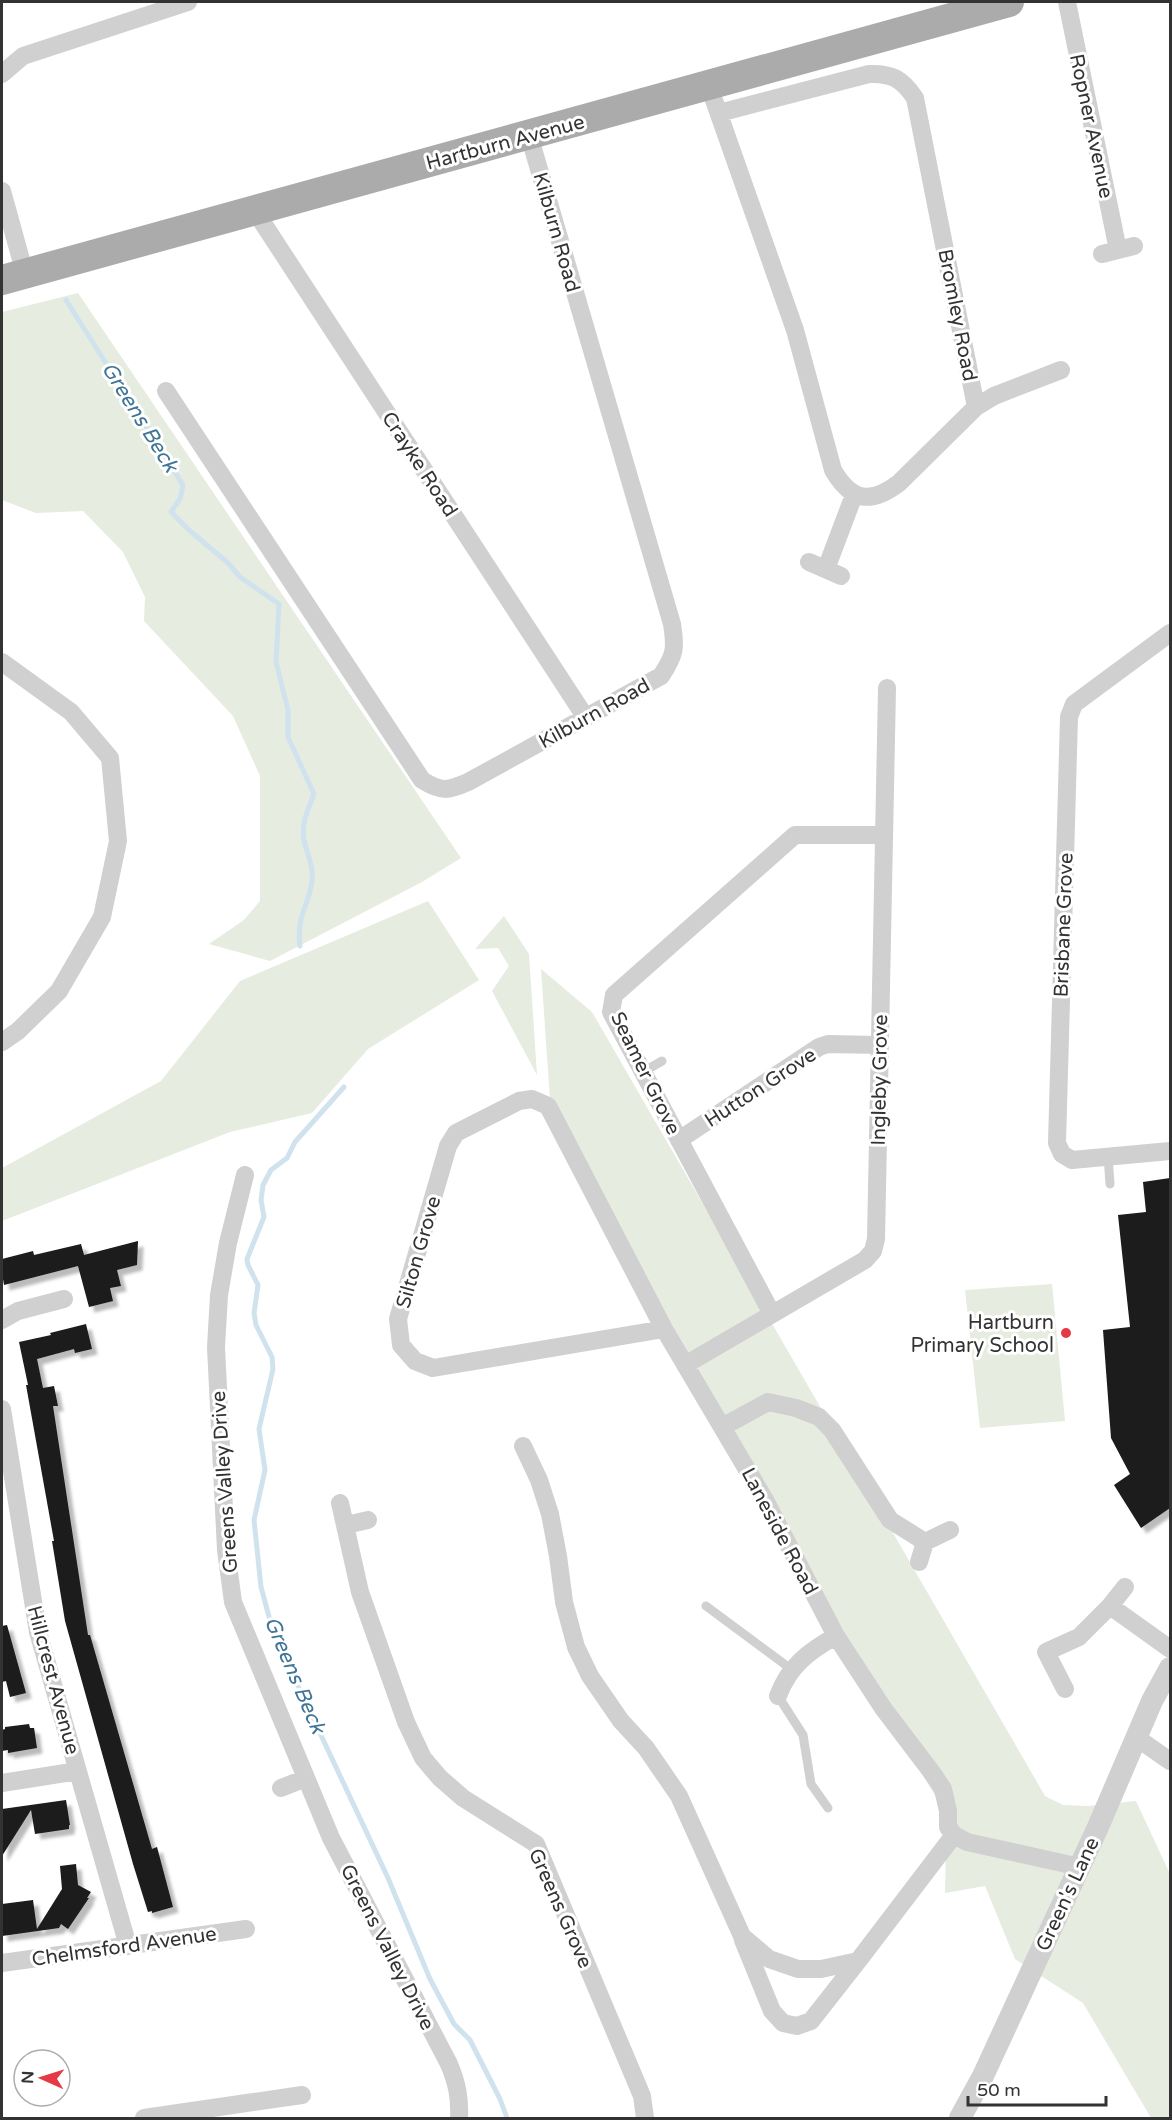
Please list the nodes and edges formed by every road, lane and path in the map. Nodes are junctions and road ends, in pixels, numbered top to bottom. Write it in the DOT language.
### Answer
graph roads {
  1 [pos="188,2"];
  2 [pos="1009,2"];
  3 [pos="1067,2"];
  4 [pos="2,74"];
  5 [pos="709,86"];
  6 [pos="719,113"];
  7 [pos="529,135"];
  8 [pos="2,191"];
  9 [pos="255,211"];
  10 [pos="1118,250"];
  11 [pos="13,277"];
  12 [pos="1062,370"];
  13 [pos="166,391"];
  14 [pos="976,407"];
  15 [pos="854,495"];
  16 [pos="826,569"];
  17 [pos="1170,633"];
  18 [pos="2,662"];
  19 [pos="887,688"];
  20 [pos="586,718"];
  21 [pos="883,835"];
  22 [pos="2,1042"];
  23 [pos="880,1045"];
  24 [pos="662,1061"];
  25 [pos="643,1072"];
  26 [pos="548,1106"];
  27 [pos="679,1140"];
  28 [pos="1170,1150"];
  29 [pos="1108,1156"];
  30 [pos="244,1175"];
  31 [pos="1110,1184"];
  32 [pos="64,1299"];
  33 [pos="772,1314"];
  34 [pos="2,1320"];
  35 [pos="664,1329"];
  36 [pos="685,1365"];
  37 [pos="2,1409"];
  38 [pos="722,1427"];
  39 [pos="523,1446"];
  40 [pos="340,1503"];
  41 [pos="368,1520"];
  42 [pos="346,1525"];
  43 [pos="950,1530"];
  44 [pos="925,1542"];
  45 [pos="919,1562"];
  46 [pos="1125,1587"];
  47 [pos="706,1606"];
  48 [pos="1110,1606"];
  49 [pos="836,1636"];
  50 [pos="1170,1649"];
  51 [pos="1170,1668"];
  52 [pos="791,1669"];
  53 [pos="1065,1689"];
  54 [pos="778,1696"];
  55 [pos="1137,1737"];
  56 [pos="1170,1761"];
  57 [pos="78,1770"];
  58 [pos="306,1778"];
  59 [pos="2,1783"];
  60 [pos="281,1788"];
  61 [pos="828,1808"];
  62 [pos="954,1835"];
  63 [pos="1080,1867"];
  64 [pos="246,1929"];
  65 [pos="742,1936"];
  66 [pos="128,1946"];
  67 [pos="858,1960"];
  68 [pos="2,1963"];
  69 [pos="302,2095"];
  70 [pos="144,2118"];
  71 [pos="459,2118"];
  72 [pos="645,2118"];
  73 [pos="960,2118"];
  1 -- 4 [label="street"];
  2 -- 5 [label="main road, Hartburn Avenue"];
  3 -- 10 [label="street, Ropner Avenue"];
  5 -- 6 [label="street"];
  5 -- 7 [label="main road, Hartburn Avenue"];
  6 -- 14 [label="street, Bromley Road"];
  6 -- 15 [label="street"];
  7 -- 9 [label="main road, Hartburn Avenue"];
  7 -- 20 [label="street, Kilburn Road"];
  8 -- 11 [label="street"];
  9 -- 11 [label="main road, Hartburn Avenue"];
  9 -- 20 [label="street, Crayke Road"];
  12 -- 14 [label="street"];
  13 -- 20 [label="street, Kilburn Road"];
  14 -- 15 [label="street, Bromley Road"];
  15 -- 16 [label="street"];
  17 -- 29 [label="street, Brisbane Grove"];
  18 -- 22 [label="street"];
  19 -- 21 [label="street, Ingleby Grove"];
  21 -- 23 [label="street, Ingleby Grove"];
  21 -- 25 [label="street, Seamer Grove"];
  23 -- 27 [label="street, Hutton Grove"];
  23 -- 33 [label="street, Ingleby Grove"];
  24 -- 25 [label="lane"];
  25 -- 27 [label="street, Seamer Grove"];
  26 -- 35 [label="street, Laneside Road"];
  26 -- 35 [label="street, Silton Grove"];
  27 -- 33 [label="street, Seamer Grove"];
  28 -- 29 [label="street, Brisbane Grove"];
  29 -- 31 [label="lane"];
  30 -- 58 [label="street, Greens Valley Drive"];
  32 -- 34 [label="street"];
  33 -- 36 [label="street, Ingleby Grove"];
  35 -- 36 [label="street, Laneside Road"];
  36 -- 38 [label="street, Laneside Road"];
  37 -- 57 [label="street, Hillcrest Avenue"];
  38 -- 44 [label="street"];
  38 -- 49 [label="street, Laneside Road"];
  39 -- 65 [label="street"];
  40 -- 42 [label="street, Greens Grove"];
  41 -- 42 [label="street"];
  42 -- 72 [label="street, Greens Grove"];
  43 -- 44 [label="street"];
  44 -- 45 [label="street"];
  46 -- 48 [label="street"];
  47 -- 52 [label="lane"];
  48 -- 50 [label="street"];
  48 -- 53 [label="street"];
  49 -- 52 [label="street"];
  49 -- 62 [label="street, Laneside Road"];
  51 -- 55 [label="street, Green's Lane"];
  52 -- 54 [label="street"];
  54 -- 61 [label="lane"];
  55 -- 56 [label="street"];
  55 -- 63 [label="street, Green's Lane"];
  57 -- 59 [label="street"];
  57 -- 66 [label="street, Hillcrest Avenue"];
  58 -- 60 [label="street"];
  58 -- 71 [label="street, Greens Valley Drive"];
  62 -- 63 [label="street"];
  62 -- 67 [label="street"];
  63 -- 73 [label="street, Green's Lane"];
  64 -- 66 [label="street, Chelmsford Avenue"];
  65 -- 67 [label="street"];
  65 -- 67 [label="street"];
  66 -- 68 [label="street, Chelmsford Avenue"];
  69 -- 70 [label="street"];
}
